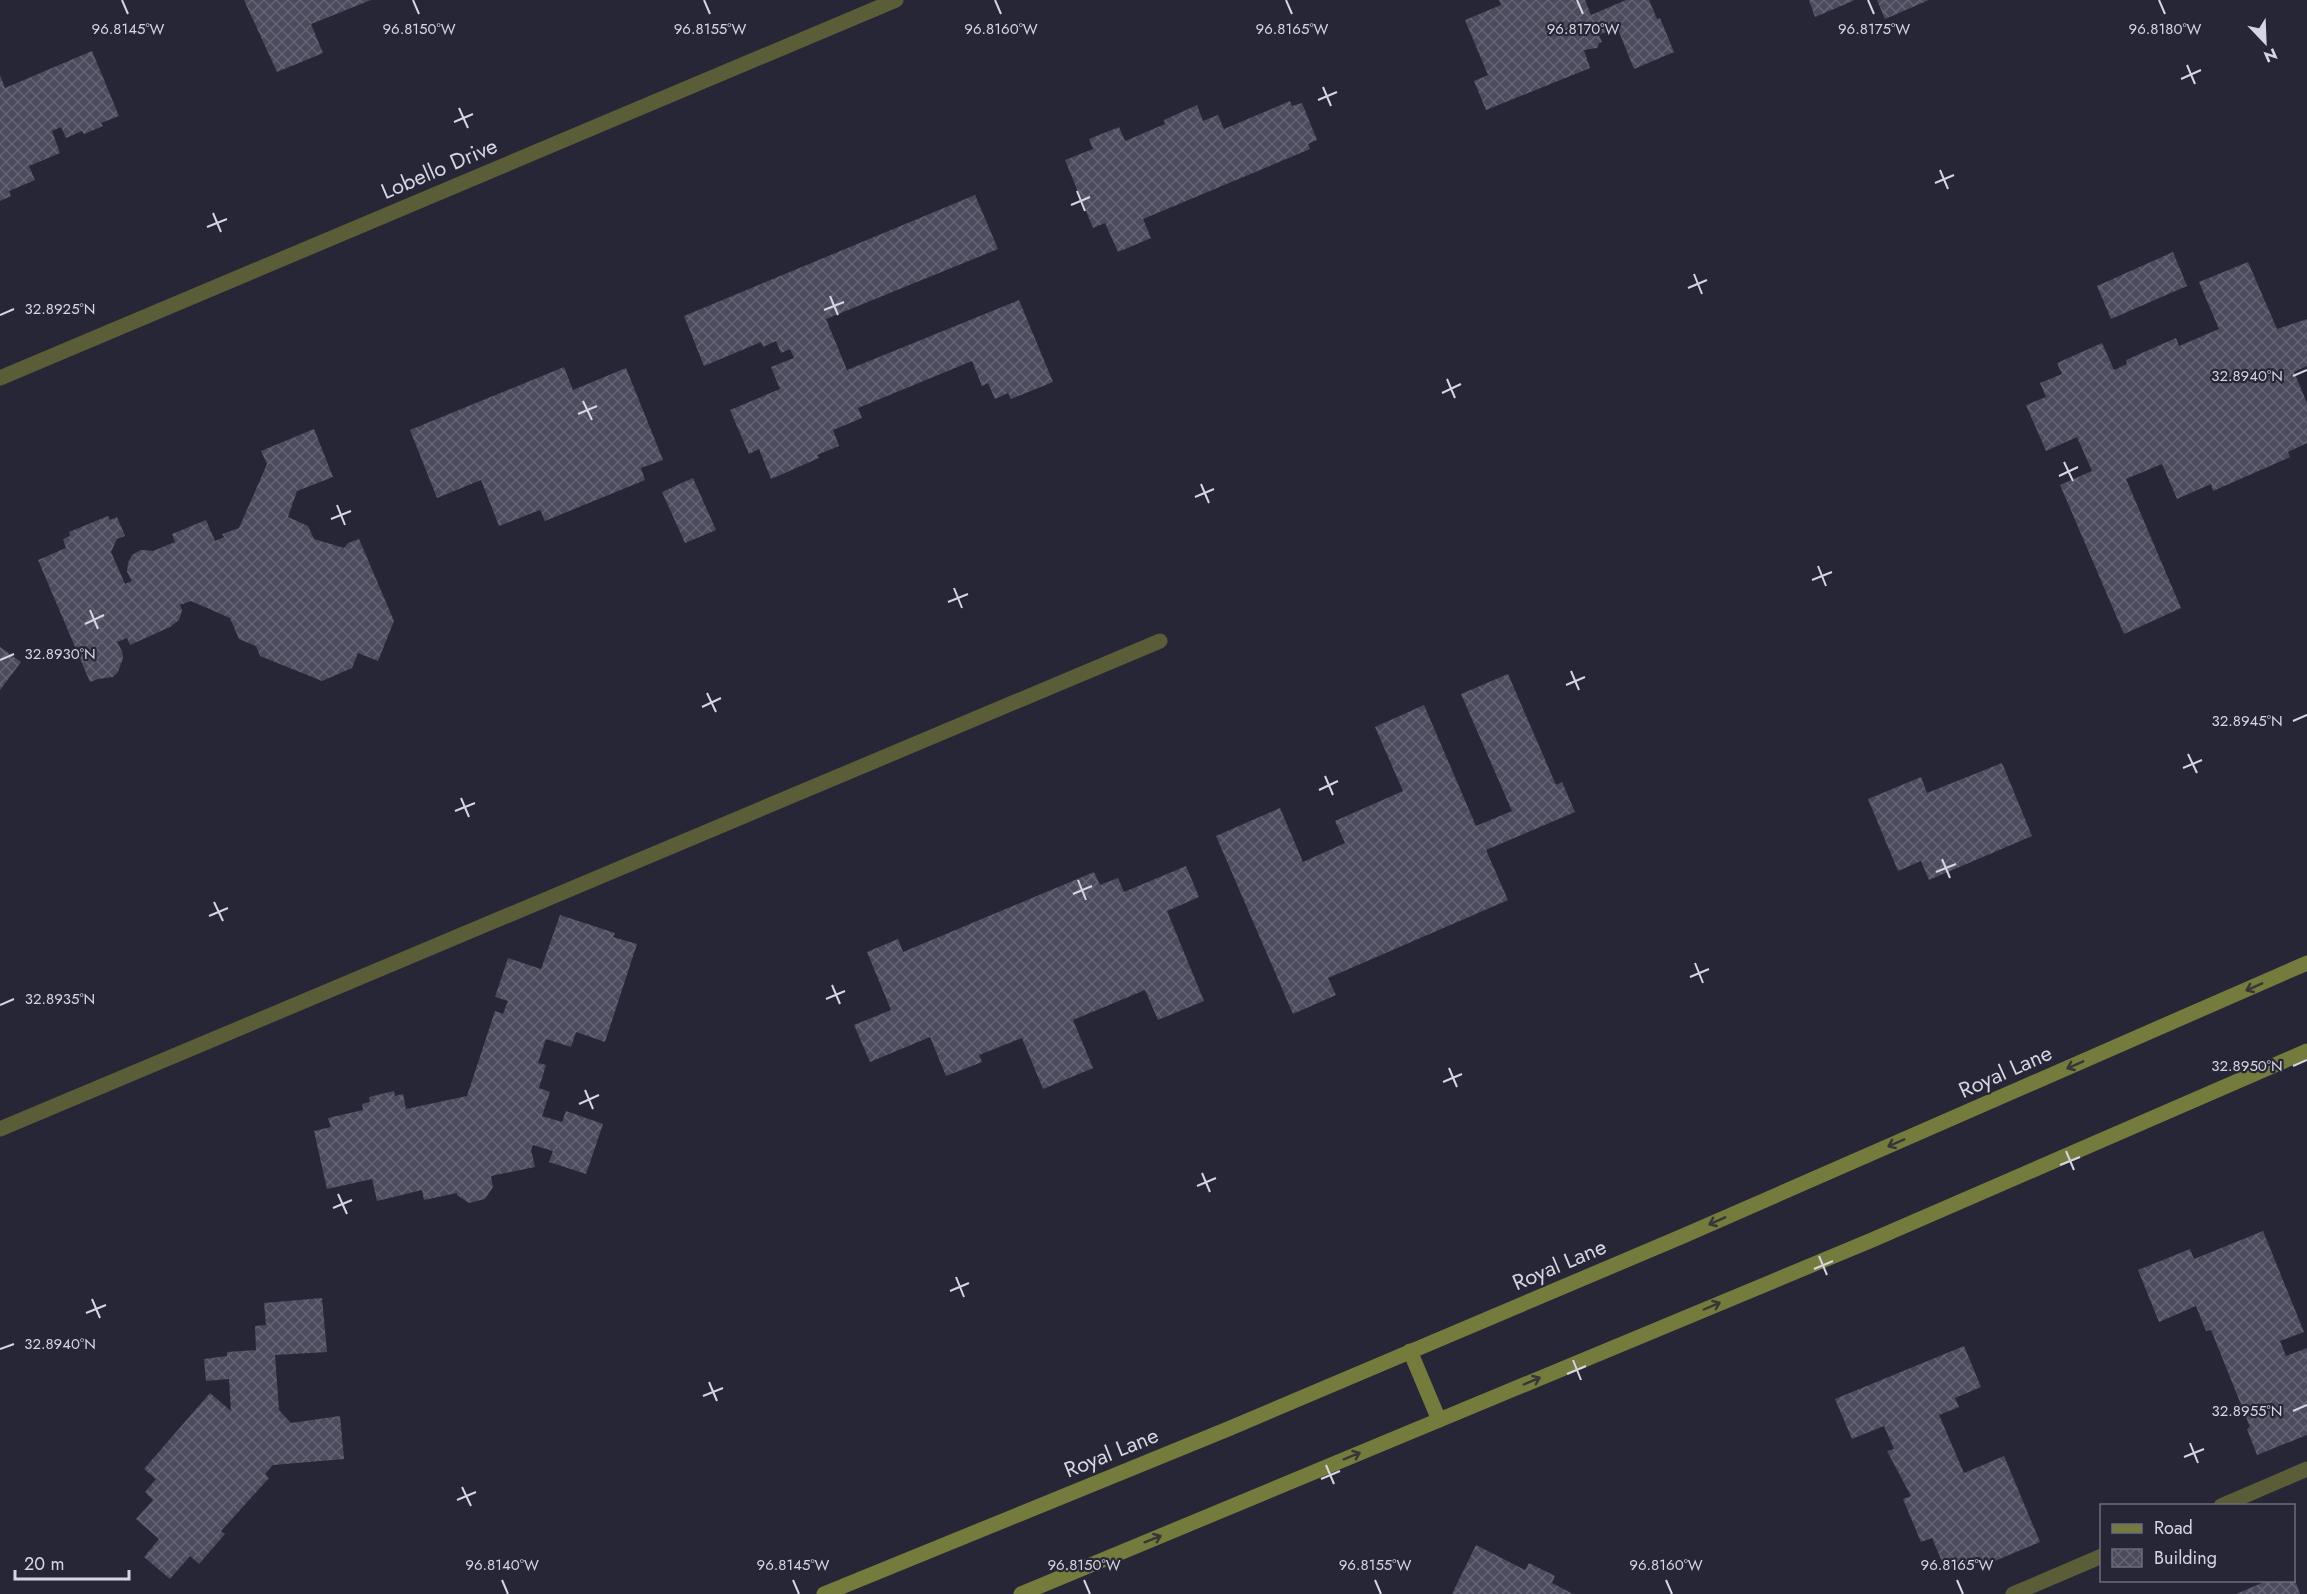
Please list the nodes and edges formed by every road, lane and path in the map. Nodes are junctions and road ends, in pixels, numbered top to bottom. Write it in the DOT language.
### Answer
graph roads {
  1 [pos="896,0"];
  2 [pos="0,378"];
  3 [pos="1160,641"];
  4 [pos="2307,963"];
  5 [pos="2307,1051"];
  6 [pos="0,1129"];
  7 [pos="1410,1351"];
  8 [pos="1439,1420"];
  9 [pos="2307,1469"];
  10 [pos="2226,1504"];
  11 [pos="2100,1557"];
  12 [pos="824,1594"];
  13 [pos="1021,1594"];
  14 [pos="2013,1594"];
  1 -- 2 [label="street, Lobello Drive"];
  3 -- 6 [label="street"];
  4 -- 7 [label="main road, Royal Lane, one-way"];
  8 -- 5 [label="main road, one-way"];
  7 -- 8 [label="main road"];
  7 -- 12 [label="main road, Royal Lane"];
  13 -- 8 [label="main road, one-way"];
  9 -- 10 [label="street"];
  11 -- 14 [label="street"];
}
